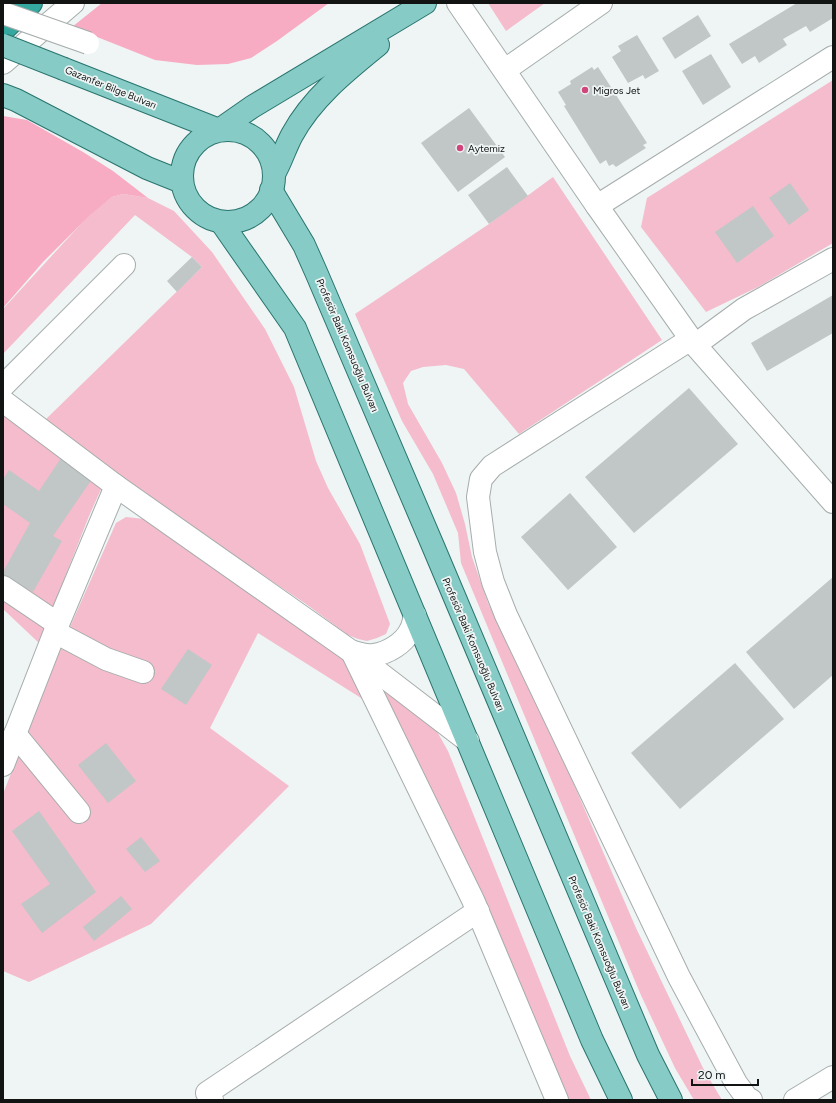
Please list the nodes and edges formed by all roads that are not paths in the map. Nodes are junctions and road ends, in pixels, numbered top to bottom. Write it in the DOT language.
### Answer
graph roads {
  1 [pos="31,3"];
  2 [pos="73,3"];
  3 [pos="425,3"];
  4 [pos="431,3"];
  5 [pos="458,3"];
  6 [pos="601,3"];
  7 [pos="3,13"];
  8 [pos="3,30"];
  9 [pos="88,43"];
  10 [pos="3,45"];
  11 [pos="833,57"];
  12 [pos="3,63"];
  13 [pos="504,70"];
  14 [pos="10,98"];
  15 [pos="219,130"];
  16 [pos="182,182"];
  17 [pos="273,182"];
  18 [pos="597,206"];
  19 [pos="221,222"];
  20 [pos="833,259"];
  21 [pos="124,265"];
  22 [pos="693,342"];
  23 [pos="3,386"];
  24 [pos="3,401"];
  25 [pos="116,486"];
  26 [pos="833,502"];
  27 [pos="4,587"];
  28 [pos="415,615"];
  29 [pos="57,628"];
  30 [pos="352,652"];
  31 [pos="143,672"];
  32 [pos="15,734"];
  33 [pos="468,741"];
  34 [pos="3,765"];
  35 [pos="79,812"];
  36 [pos="478,911"];
  37 [pos="833,1077"];
  38 [pos="212,1100"];
  39 [pos="557,1100"];
  40 [pos="621,1100"];
  41 [pos="671,1100"];
  42 [pos="750,1100"];
  43 [pos="795,1100"];
  1 -- 8 [label="highway"];
  2 -- 12 [label="street"];
  3 -- 15 [label="main road"];
  4 -- 17 [label="main road"];
  5 -- 13 [label="street"];
  6 -- 13 [label="street"];
  7 -- 9 [label="street, bridge"];
  10 -- 15 [label="main road, Gazanfer Bilge Bulvarı, bridge"];
  11 -- 18 [label="street"];
  13 -- 18 [label="street"];
  14 -- 16 [label="main road"];
  15 -- 16 [label="main road"];
  15 -- 17 [label="main road"];
  16 -- 19 [label="main road"];
  17 -- 19 [label="main road"];
  17 -- 41 [label="main road, Profesör Baki Komsuoğlu Bulvarı"];
  18 -- 22 [label="street"];
  19 -- 28 [label="main road"];
  20 -- 22 [label="street"];
  21 -- 23 [label="street"];
  22 -- 26 [label="street"];
  22 -- 42 [label="street"];
  24 -- 25 [label="street"];
  25 -- 29 [label="street"];
  25 -- 30 [label="street"];
  27 -- 29 [label="street"];
  28 -- 30 [label="street"];
  28 -- 33 [label="main road"];
  29 -- 31 [label="street"];
  29 -- 32 [label="street"];
  30 -- 33 [label="street"];
  30 -- 36 [label="street"];
  32 -- 34 [label="street"];
  32 -- 35 [label="street"];
  33 -- 40 [label="main road"];
  36 -- 38 [label="street"];
  36 -- 39 [label="street"];
  37 -- 43 [label="street"];
}
